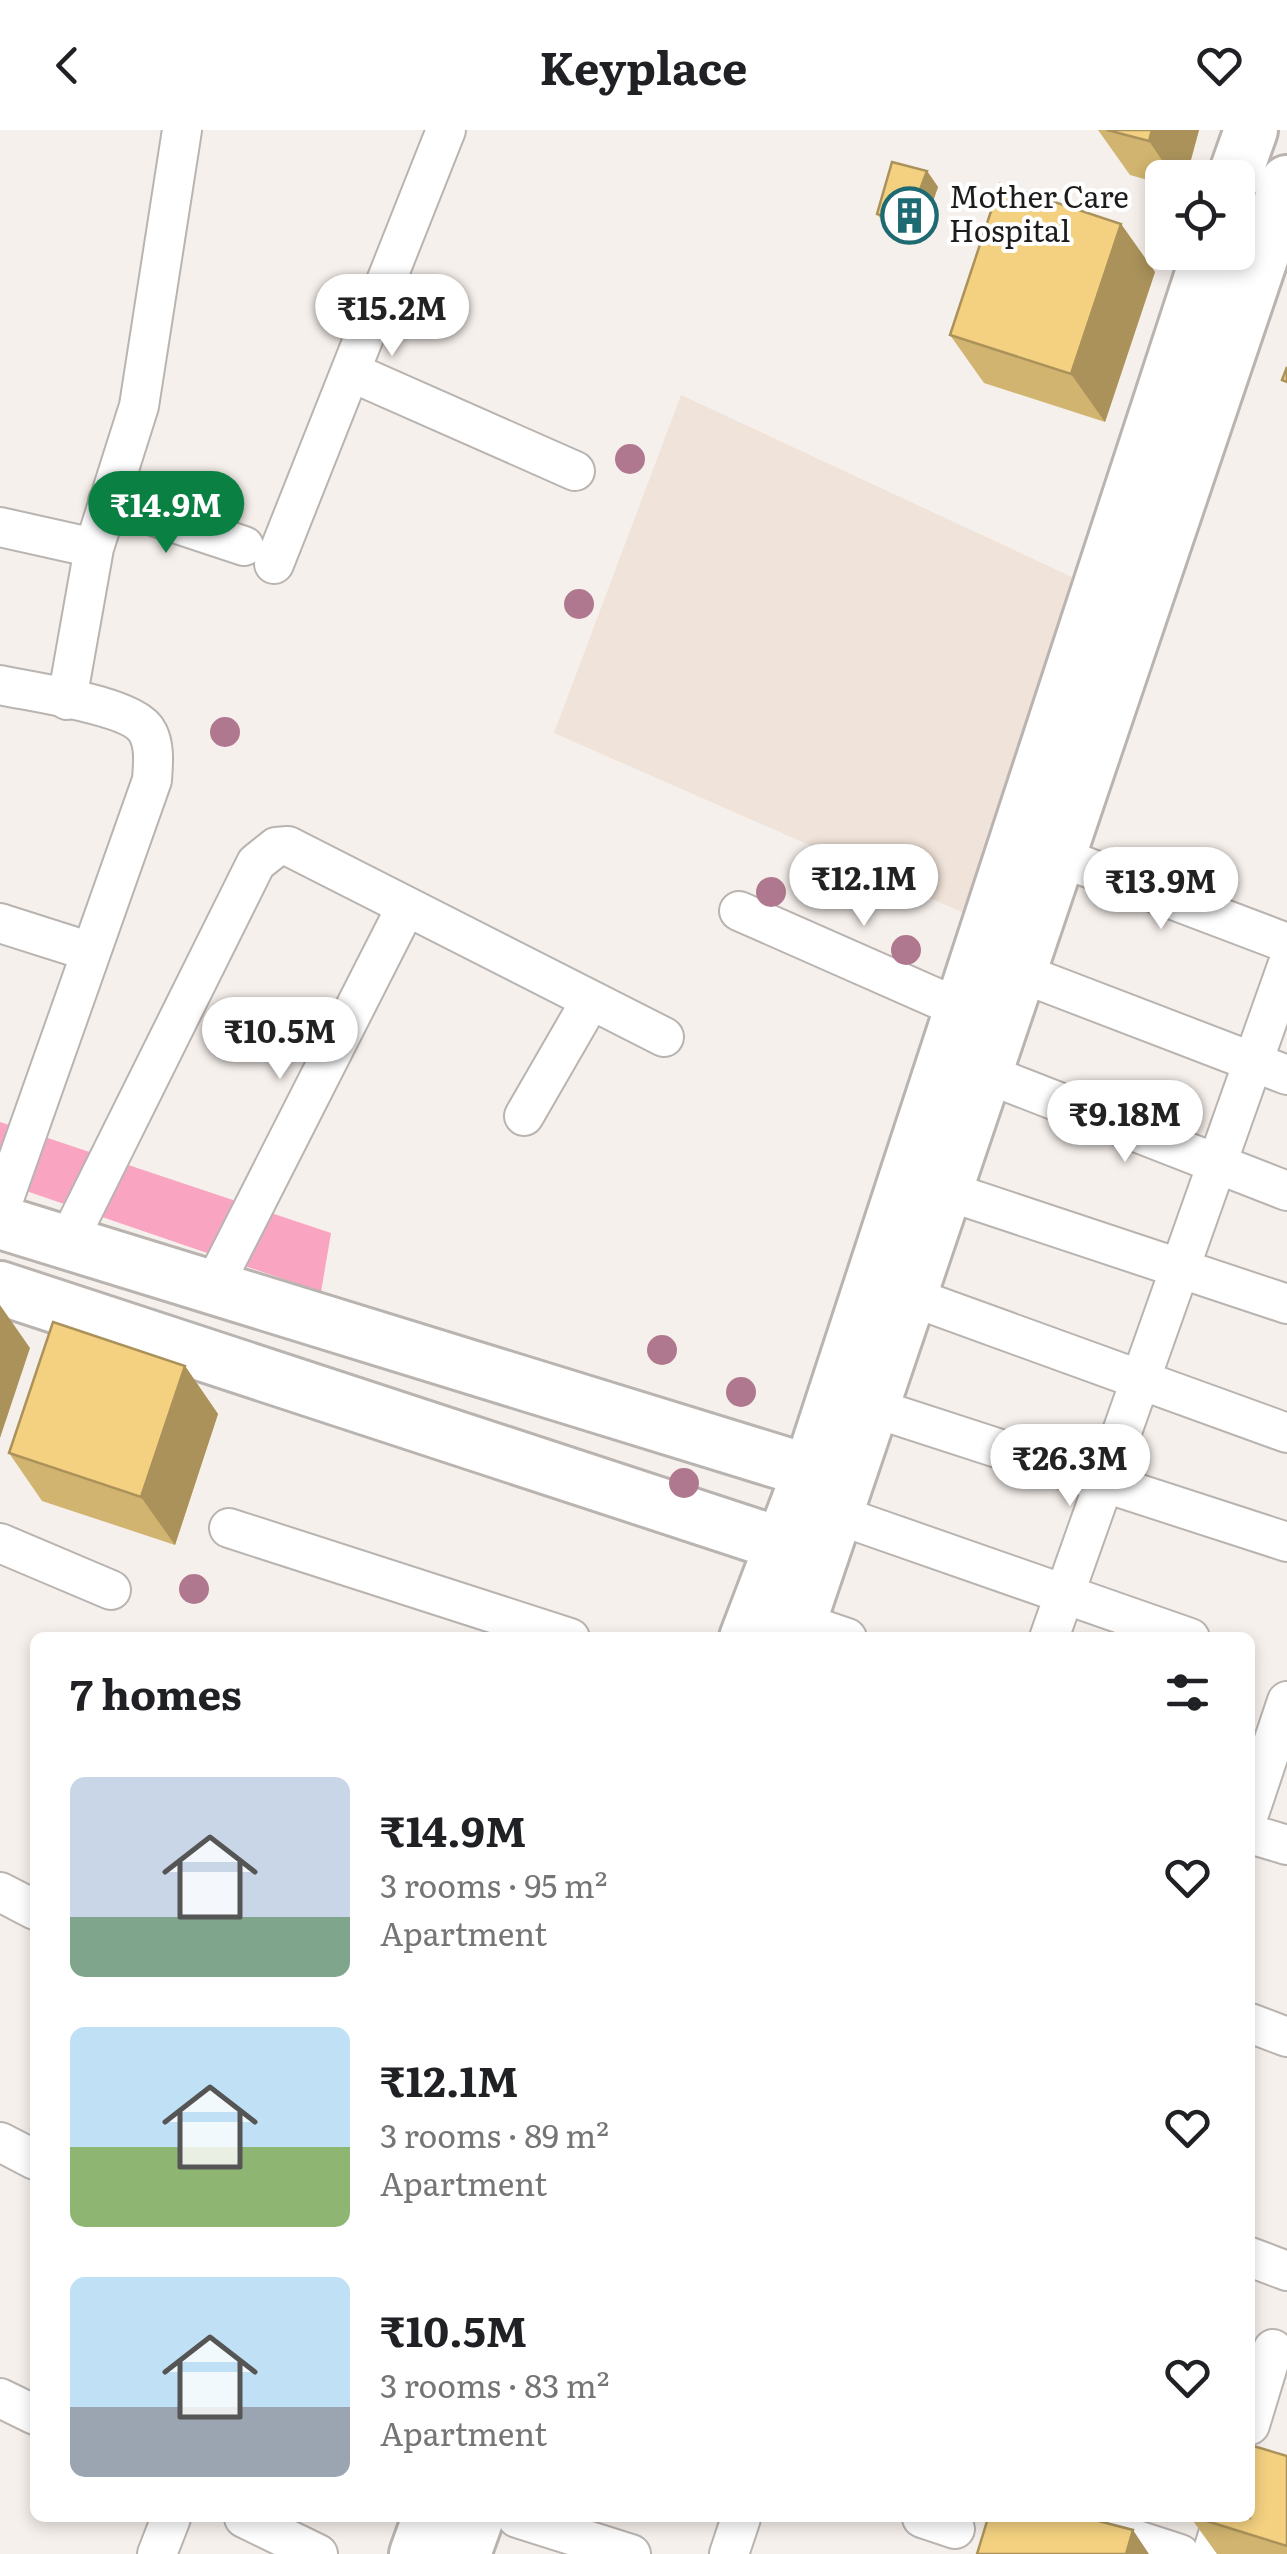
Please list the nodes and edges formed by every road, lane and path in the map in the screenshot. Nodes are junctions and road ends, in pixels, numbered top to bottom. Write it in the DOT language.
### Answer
graph roads {
  1 [pos="182,130"];
  2 [pos="446,130"];
  3 [pos="1250,130"];
  4 [pos="1240,160"];
  5 [pos="1287,182"];
  6 [pos="1277,239"];
  7 [pos="1203,270"];
  8 [pos="350,372"];
  9 [pos="575,472"];
  10 [pos="108,501"];
  11 [pos="0,527"];
  12 [pos="94,548"];
  13 [pos="0,684"];
  14 [pos="67,700"];
  15 [pos="1060,857"];
  16 [pos="406,907"];
  17 [pos="739,911"];
  18 [pos="0,923"];
  19 [pos="1287,944"];
  20 [pos="91,952"];
  21 [pos="1287,966"];
  22 [pos="1021,973"];
  23 [pos="591,1000"];
  24 [pos="962,1009"];
  25 [pos="664,1037"];
  26 [pos="1251,1061"];
  27 [pos="987,1074"];
  28 [pos="1287,1075"];
  29 [pos="524,1116"];
  30 [pos="1215,1164"];
  31 [pos="947,1191"];
  32 [pos="1287,1192"];
  33 [pos="0,1210"];
  34 [pos="0,1222"];
  35 [pos="66,1242"];
  36 [pos="1178,1269"];
  37 [pos="213,1287"];
  38 [pos="0,1288"];
  39 [pos="912,1297"];
  40 [pos="1287,1304"];
  41 [pos="1139,1381"];
  42 [pos="874,1408"];
  43 [pos="1287,1432"];
  44 [pos="1103,1484"];
  45 [pos="821,1514"];
  46 [pos="230,1528"];
  47 [pos="1287,1542"];
  48 [pos="0,1543"];
  49 [pos="111,1590"];
  50 [pos="1065,1592"];
  51 [pos="551,1632"];
  52 [pos="750,1632"];
  53 [pos="814,1632"];
  54 [pos="1051,1632"];
  55 [pos="1174,1632"];
  56 [pos="1287,1701"];
  57 [pos="1255,1796"];
  58 [pos="1255,1836"];
  59 [pos="1287,1846"];
  60 [pos="1255,2025"];
  61 [pos="1287,2037"];
  62 [pos="0,2142"];
  63 [pos="30,2157"];
  64 [pos="1255,2259"];
  65 [pos="1287,2271"];
  66 [pos="1272,2349"];
  67 [pos="0,2398"];
  68 [pos="1255,2407"];
  69 [pos="30,2413"];
  70 [pos="169,2522"];
  71 [pos="252,2522"];
  72 [pos="428,2522"];
  73 [pos="476,2522"];
  74 [pos="530,2522"];
  75 [pos="741,2522"];
  76 [pos="1081,2522"];
  77 [pos="1222,2522"];
  78 [pos="157,2554"];
  79 [pos="318,2554"];
  80 [pos="416,2554"];
  81 [pos="464,2554"];
  82 [pos="631,2554"];
  83 [pos="729,2554"];
  84 [pos="1180,2554"];
  85 [pos="1212,2554"];
  1 -- 10 [label="street"];
  2 -- 8 [label="street"];
  3 -- 4 [label="street"];
  5 -- 6 [label="street"];
  6 -- 15 [label="street"];
  7 -- 24 [label="street"];
  8 -- 9 [label="street"];
  8 -- 10 [label="street"];
  10 -- 12 [label="street"];
  11 -- 12 [label="street"];
  12 -- 14 [label="street"];
  13 -- 14 [label="street"];
  14 -- 20 [label="street"];
  15 -- 19 [label="street"];
  15 -- 22 [label="street"];
  16 -- 23 [label="street"];
  16 -- 35 [label="street"];
  16 -- 37 [label="street"];
  17 -- 24 [label="street"];
  18 -- 20 [label="street"];
  20 -- 33 [label="street"];
  21 -- 26 [label="street"];
  22 -- 26 [label="street"];
  22 -- 27 [label="street"];
  23 -- 25 [label="street"];
  23 -- 29 [label="street"];
  24 -- 45 [label="street"];
  26 -- 28 [label="street"];
  26 -- 30 [label="street"];
  27 -- 30 [label="street"];
  27 -- 31 [label="street"];
  30 -- 32 [label="street"];
  30 -- 36 [label="street"];
  31 -- 36 [label="street"];
  31 -- 39 [label="street"];
  34 -- 35 [label="street"];
  35 -- 37 [label="street"];
  36 -- 40 [label="street"];
  36 -- 41 [label="street"];
  37 -- 45 [label="street"];
  38 -- 45 [label="street"];
  39 -- 41 [label="street"];
  39 -- 42 [label="street"];
  41 -- 43 [label="street"];
  41 -- 44 [label="street"];
  42 -- 44 [label="street"];
  42 -- 45 [label="street"];
  44 -- 47 [label="street"];
  44 -- 50 [label="street"];
  45 -- 50 [label="street"];
  45 -- 52 [label="street"];
  45 -- 53 [label="street"];
  46 -- 51 [label="street"];
  48 -- 49 [label="street"];
  50 -- 54 [label="street"];
  50 -- 55 [label="street"];
  56 -- 57 [label="street"];
  58 -- 59 [label="street"];
  60 -- 61 [label="street"];
  62 -- 63 [label="street"];
  64 -- 65 [label="street"];
  66 -- 68 [label="street"];
  67 -- 69 [label="street"];
  70 -- 78 [label="street"];
  71 -- 79 [label="street"];
  72 -- 80 [label="street"];
  73 -- 81 [label="street"];
  74 -- 82 [label="street"];
  75 -- 83 [label="street"];
  76 -- 84 [label="street"];
  77 -- 85 [label="street"];
}
